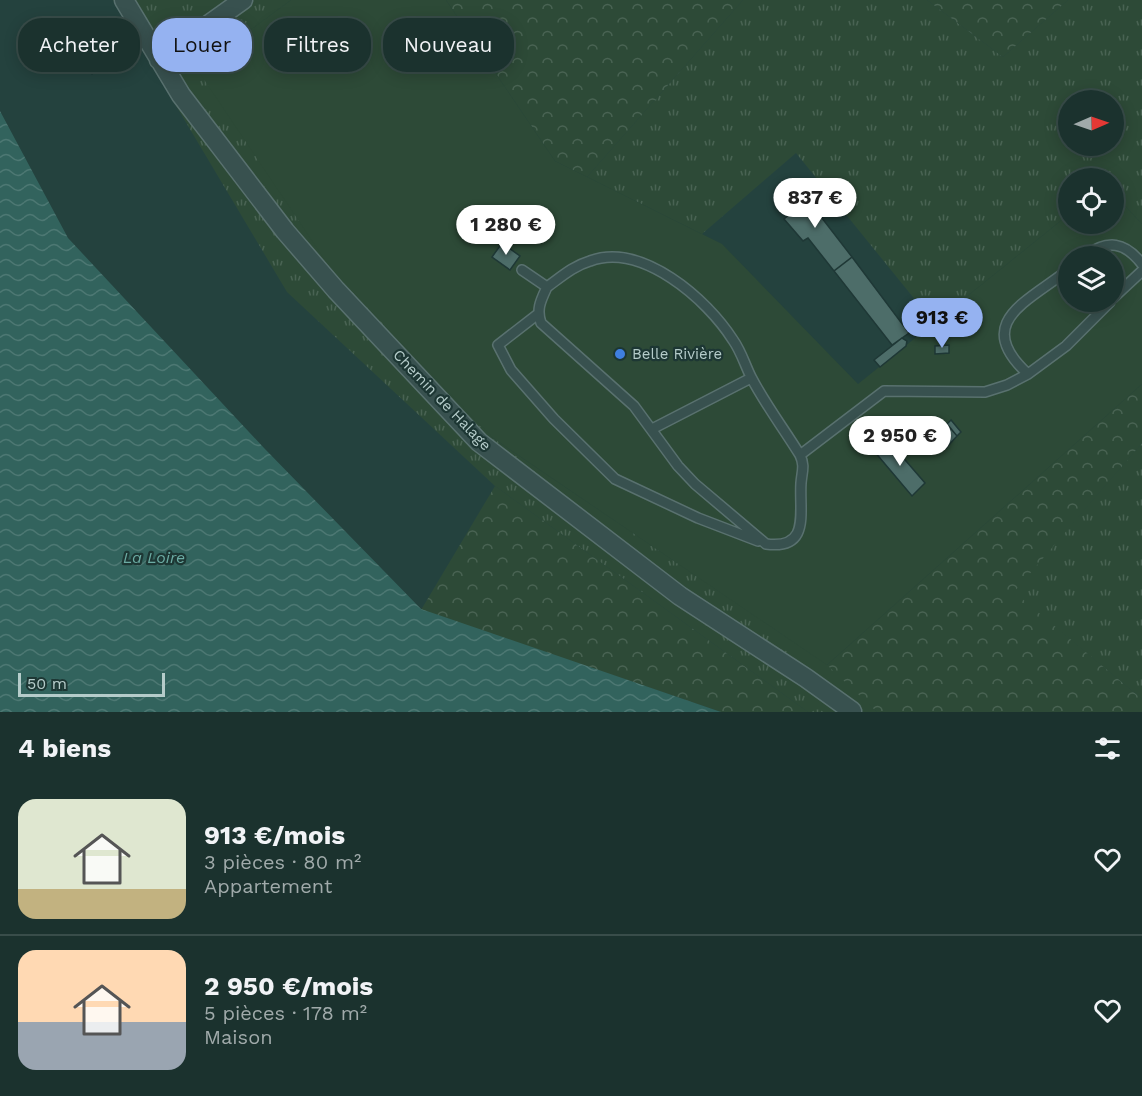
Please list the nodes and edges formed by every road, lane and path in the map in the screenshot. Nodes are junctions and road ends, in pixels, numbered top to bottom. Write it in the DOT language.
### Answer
graph roads {
  1 [pos="124,0"];
  2 [pos="243,0"];
  3 [pos="218,18"];
  4 [pos="152,48"];
  5 [pos="167,72"];
  6 [pos="1124,247"];
  7 [pos="1142,264"];
  8 [pos="522,270"];
  9 [pos="1142,270"];
  10 [pos="1058,278"];
  11 [pos="547,287"];
  12 [pos="1124,287"];
  13 [pos="1099,312"];
  14 [pos="538,314"];
  15 [pos="1028,374"];
  16 [pos="752,378"];
  17 [pos="652,429"];
  18 [pos="800,455"];
  19 [pos="766,544"];
  20 [pos="852,711"];
  1 -- 4 [label="street, Chemin de Halage"];
  2 -- 3 [label="street"];
  5 -- 20 [label="street, Chemin de Halage"];
  6 -- 7 [label="lane"];
  8 -- 11 [label="lane"];
  9 -- 12 [label="lane"];
  10 -- 15 [label="lane"];
  11 -- 14 [label="lane"];
  11 -- 16 [label="lane"];
  13 -- 15 [label="lane"];
  14 -- 17 [label="lane"];
  14 -- 19 [label="lane"];
  15 -- 18 [label="lane"];
  16 -- 17 [label="lane"];
  16 -- 18 [label="lane"];
  17 -- 19 [label="lane"];
  18 -- 19 [label="lane"];
}
